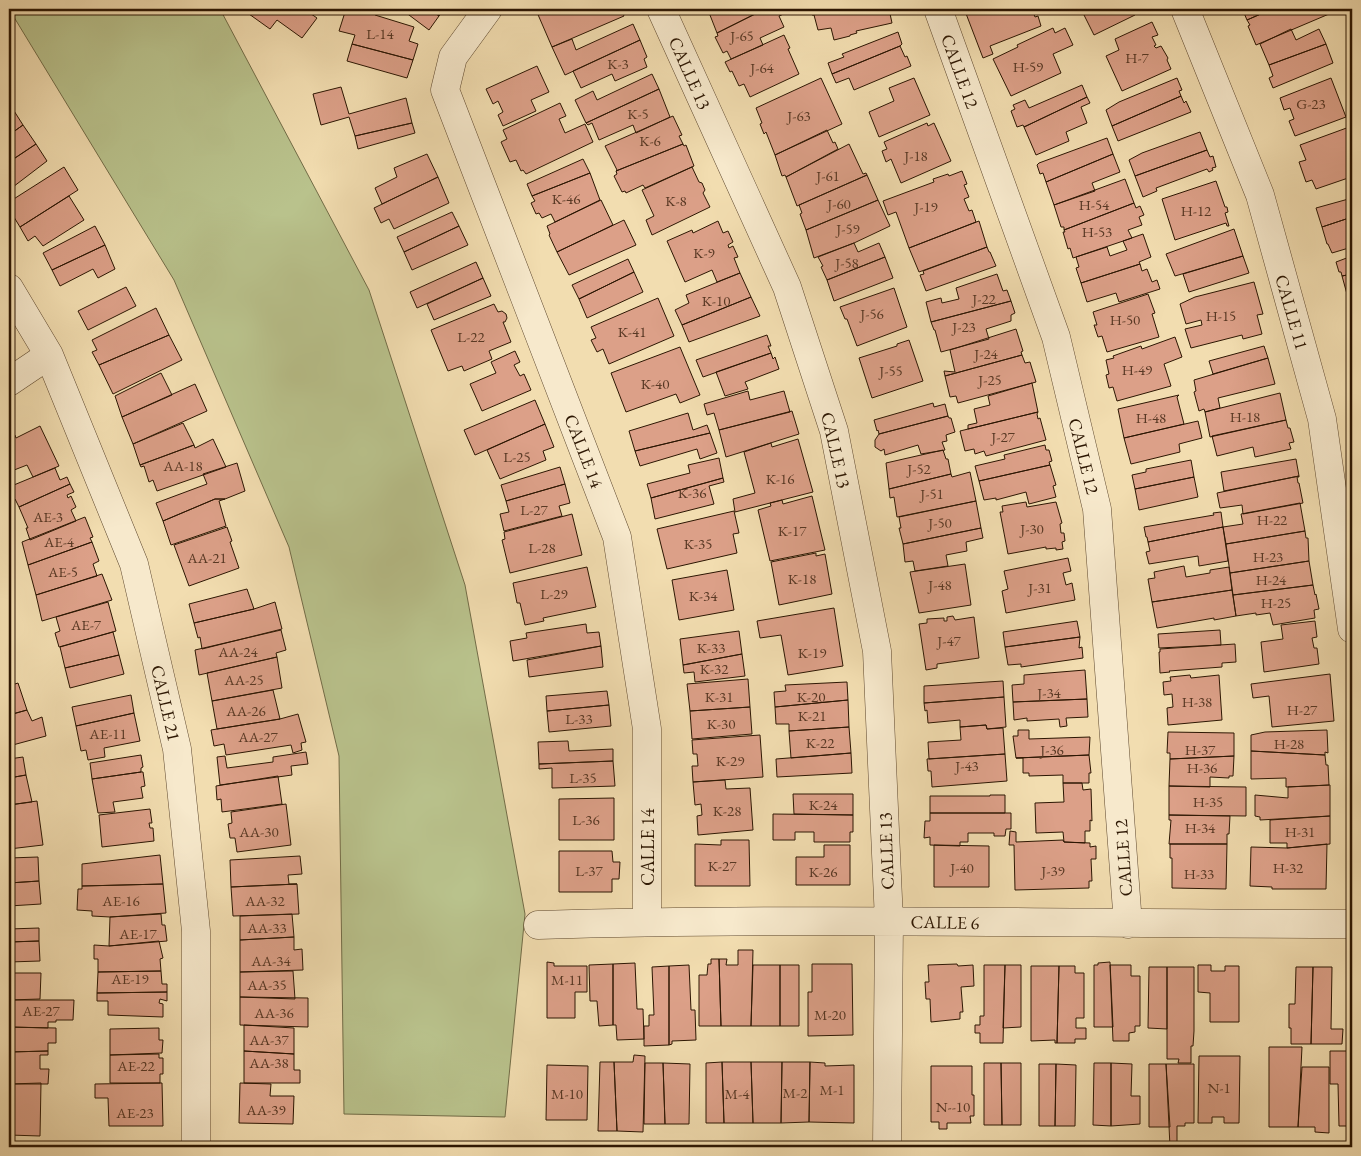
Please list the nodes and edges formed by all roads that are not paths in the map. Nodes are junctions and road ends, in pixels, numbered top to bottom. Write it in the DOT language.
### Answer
graph roads {
  1 [pos="488,9"];
  2 [pos="661,9"];
  3 [pos="938,9"];
  4 [pos="1185,9"];
  5 [pos="9,288"];
  6 [pos="50,355"];
  7 [pos="9,382"];
  8 [pos="1352,629"];
  9 [pos="889,921"];
  10 [pos="647,922"];
  11 [pos="1128,924"];
  12 [pos="1352,924"];
  13 [pos="538,925"];
  14 [pos="196,1147"];
  15 [pos="887,1147"];
  1 -- 10 [label="street, CALLE 14"];
  2 -- 9 [label="street, CALLE 13"];
  3 -- 11 [label="street, CALLE 12"];
  4 -- 8 [label="street, CALLE 11"];
  5 -- 6 [label="street, CALLE 21"];
  6 -- 7 [label="street"];
  6 -- 14 [label="street, CALLE 21"];
  9 -- 10 [label="street, CALLE 6"];
  9 -- 11 [label="street, CALLE 6"];
  9 -- 15 [label="street, CALLE 13"];
  10 -- 13 [label="street, CALLE 6"];
  11 -- 12 [label="street, CALLE 6"];
}
